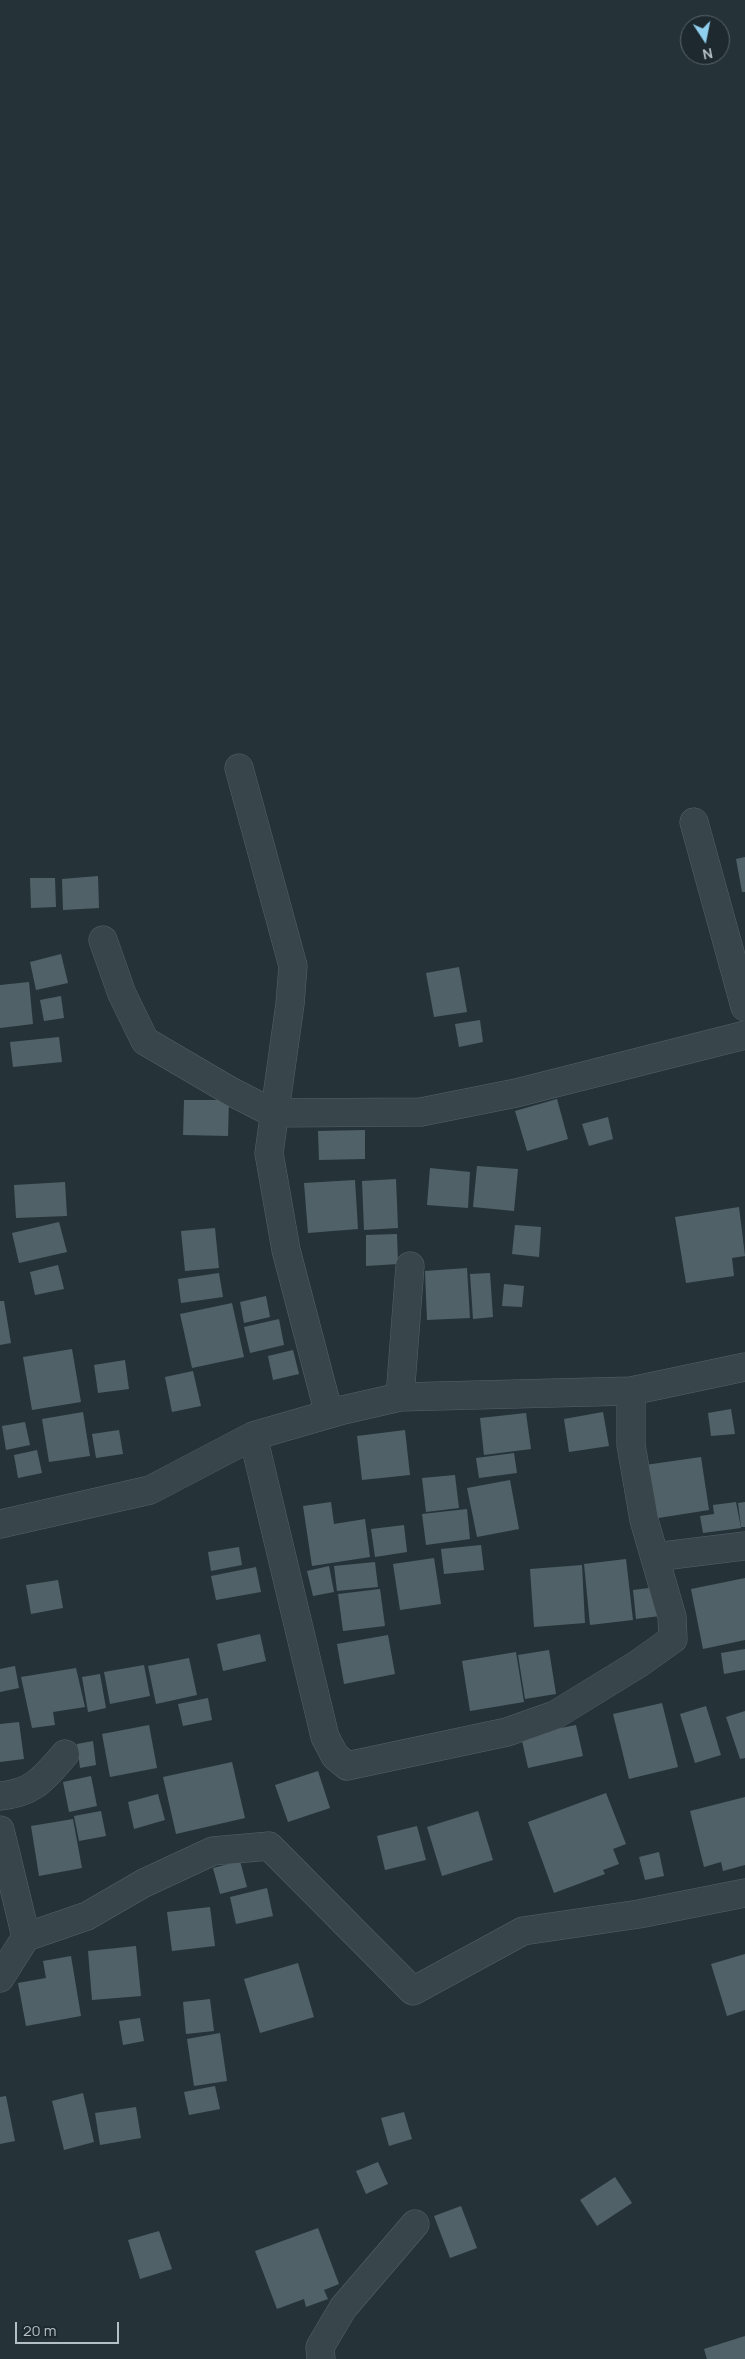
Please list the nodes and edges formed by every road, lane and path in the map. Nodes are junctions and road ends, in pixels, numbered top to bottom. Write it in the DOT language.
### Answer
graph roads {
  1 [pos="239,768"];
  2 [pos="694,822"];
  3 [pos="103,940"];
  4 [pos="745,1007"];
  5 [pos="745,1035"];
  6 [pos="273,1113"];
  7 [pos="410,1266"];
  8 [pos="745,1367"];
  9 [pos="631,1391"];
  10 [pos="400,1397"];
  11 [pos="329,1414"];
  12 [pos="253,1436"];
  13 [pos="0,1524"];
  14 [pos="745,1546"];
  15 [pos="655,1557"];
  16 [pos="65,1754"];
  17 [pos="0,1796"];
  18 [pos="0,1830"];
  19 [pos="745,1893"];
  20 [pos="26,1937"];
  21 [pos="0,1978"];
  22 [pos="415,2224"];
  23 [pos="321,2359"];
  1 -- 6 [label="street"];
  2 -- 4 [label="street"];
  3 -- 6 [label="street"];
  5 -- 6 [label="street"];
  6 -- 11 [label="street"];
  7 -- 10 [label="street"];
  8 -- 9 [label="street"];
  9 -- 10 [label="street"];
  9 -- 15 [label="street"];
  10 -- 11 [label="street"];
  11 -- 12 [label="street"];
  12 -- 13 [label="street"];
  12 -- 15 [label="street"];
  14 -- 15 [label="street"];
  16 -- 17 [label="street"];
  18 -- 20 [label="street"];
  19 -- 20 [label="street"];
  20 -- 21 [label="street"];
  22 -- 23 [label="street"];
}
